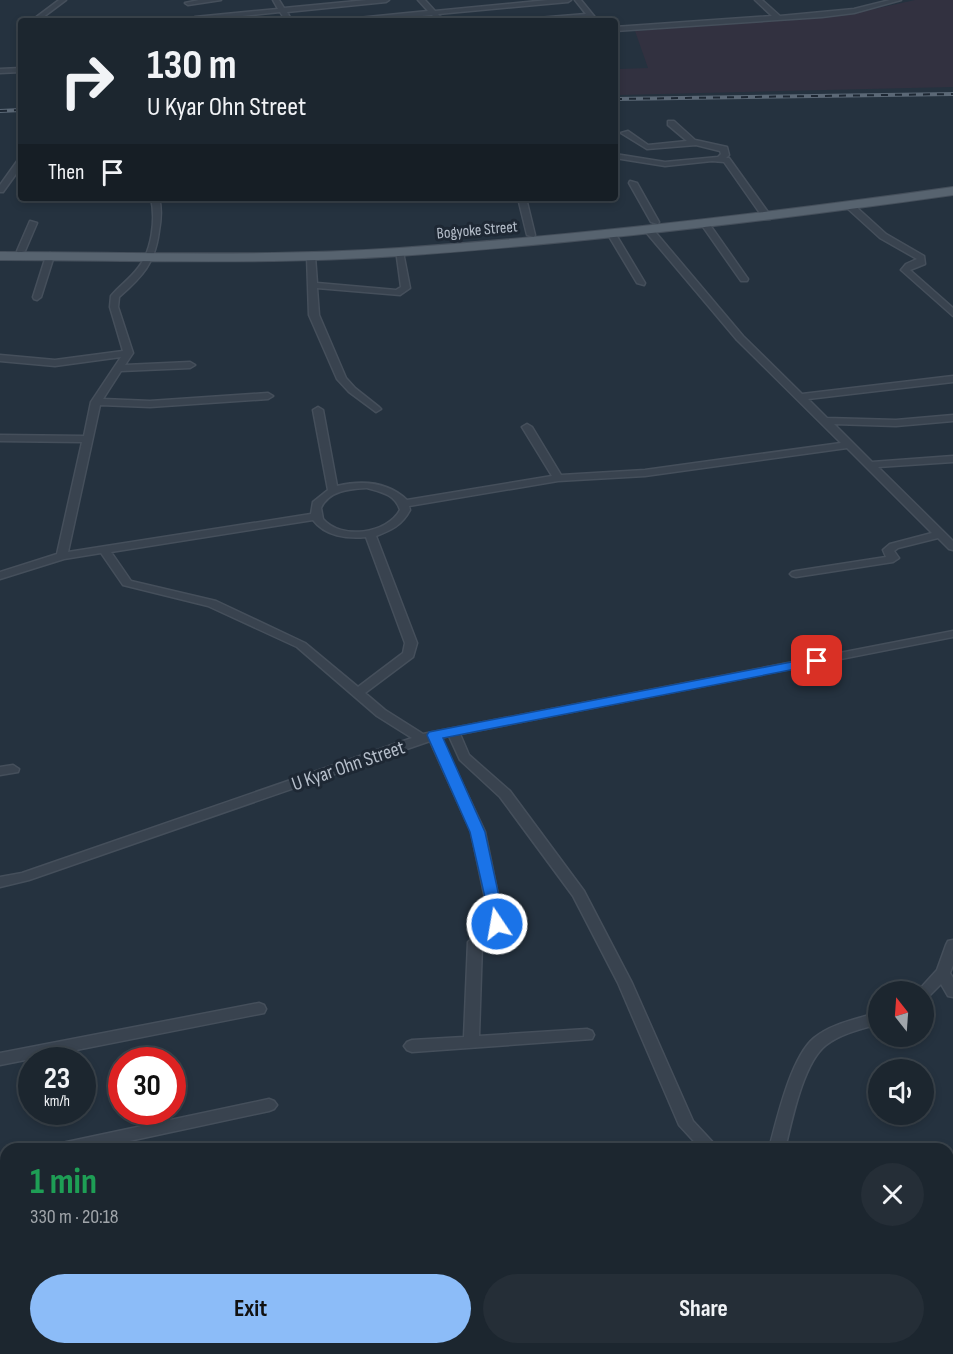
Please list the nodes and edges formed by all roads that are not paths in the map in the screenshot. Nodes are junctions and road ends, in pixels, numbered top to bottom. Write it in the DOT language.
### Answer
graph roads {
  1 [pos="63,0"];
  2 [pos="218,0"];
  3 [pos="276,0"];
  4 [pos="386,0"];
  5 [pos="421,0"];
  6 [pos="568,0"];
  7 [pos="578,0"];
  8 [pos="758,0"];
  9 [pos="898,0"];
  10 [pos="187,1"];
  11 [pos="282,10"];
  12 [pos="432,13"];
  13 [pos="38,18"];
  14 [pos="195,18"];
  15 [pos="213,18"];
  16 [pos="287,18"];
  17 [pos="380,18"];
  18 [pos="438,18"];
  19 [pos="593,18"];
  20 [pos="778,18"];
  21 [pos="618,29"];
  22 [pos="18,69"];
  23 [pos="0,71"];
  24 [pos="671,123"];
  25 [pos="625,133"];
  26 [pos="696,143"];
  27 [pos="618,156"];
  28 [pos="720,159"];
  29 [pos="18,166"];
  30 [pos="633,183"];
  31 [pos="953,186"];
  32 [pos="0,190"];
  33 [pos="953,191"];
  34 [pos="156,201"];
  35 [pos="523,201"];
  36 [pos="850,206"];
  37 [pos="764,214"];
  38 [pos="33,223"];
  39 [pos="705,224"];
  40 [pos="652,226"];
  41 [pos="611,233"];
  42 [pos="531,235"];
  43 [pos="0,250"];
  44 [pos="21,250"];
  45 [pos="399,252"];
  46 [pos="152,254"];
  47 [pos="0,256"];
  48 [pos="50,256"];
  49 [pos="311,256"];
  50 [pos="744,279"];
  51 [pos="641,283"];
  52 [pos="313,285"];
  53 [pos="38,297"];
  54 [pos="953,312"];
  55 [pos="128,354"];
  56 [pos="0,358"];
  57 [pos="190,365"];
  58 [pos="121,368"];
  59 [pos="953,379"];
  60 [pos="268,396"];
  61 [pos="800,397"];
  62 [pos="96,402"];
  63 [pos="376,409"];
  64 [pos="318,410"];
  65 [pos="953,418"];
  66 [pos="824,421"];
  67 [pos="527,428"];
  68 [pos="0,438"];
  69 [pos="87,439"];
  70 [pos="848,445"];
  71 [pos="953,459"];
  72 [pos="869,465"];
  73 [pos="558,478"];
  74 [pos="333,490"];
  75 [pos="405,503"];
  76 [pos="315,517"];
  77 [pos="370,534"];
  78 [pos="940,534"];
  79 [pos="953,547"];
  80 [pos="104,549"];
  81 [pos="62,556"];
  82 [pos="796,574"];
  83 [pos="0,576"];
  84 [pos="953,634"];
  85 [pos="357,693"];
  86 [pos="453,732"];
  87 [pos="429,737"];
  88 [pos="0,882"];
  89 [pos="953,945"];
  90 [pos="943,973"];
  91 [pos="934,982"];
  92 [pos="953,992"];
  93 [pos="259,1009"];
  94 [pos="868,1021"];
  95 [pos="587,1035"];
  96 [pos="471,1043"];
  97 [pos="412,1046"];
  98 [pos="0,1059"];
  99 [pos="269,1106"];
  100 [pos="91,1143"];
  101 [pos="705,1143"];
  102 [pos="778,1143"];
  1 -- 13 [label="street"];
  2 -- 10 [label="street"];
  3 -- 11 [label="street"];
  4 -- 11 [label="street"];
  5 -- 12 [label="street"];
  6 -- 12 [label="street"];
  7 -- 19 [label="street"];
  8 -- 20 [label="street"];
  9 -- 20 [label="street"];
  10 -- 14 [label="street"];
  11 -- 15 [label="street"];
  11 -- 16 [label="street"];
  12 -- 17 [label="street"];
  12 -- 18 [label="street"];
  20 -- 21 [label="street"];
  22 -- 23 [label="street"];
  24 -- 26 [label="street"];
  25 -- 26 [label="street"];
  26 -- 28 [label="street"];
  27 -- 28 [label="street"];
  28 -- 37 [label="street"];
  29 -- 32 [label="street"];
  30 -- 40 [label="street"];
  31 -- 37 [label="main road, Bogyoke Street"];
  33 -- 36 [label="main road, Bogyoke Street"];
  34 -- 46 [label="street"];
  35 -- 42 [label="street"];
  36 -- 37 [label="main road, Bogyoke Street"];
  36 -- 54 [label="street"];
  37 -- 39 [label="main road, Bogyoke Street"];
  37 -- 40 [label="main road, Bogyoke Street"];
  38 -- 44 [label="street"];
  39 -- 40 [label="main road, Bogyoke Street"];
  39 -- 50 [label="street"];
  40 -- 41 [label="main road, Bogyoke Street"];
  40 -- 42 [label="main road, Bogyoke Street"];
  40 -- 61 [label="street"];
  41 -- 45 [label="main road, Bogyoke Street"];
  41 -- 51 [label="street"];
  42 -- 46 [label="main road, Bogyoke Street"];
  43 -- 44 [label="main road, Bogyoke Street"];
  44 -- 46 [label="main road, Bogyoke Street"];
  45 -- 49 [label="main road, Bogyoke Street"];
  45 -- 52 [label="street"];
  46 -- 48 [label="main road, Bogyoke Street"];
  46 -- 49 [label="main road, Bogyoke Street"];
  46 -- 55 [label="street"];
  47 -- 48 [label="main road, Bogyoke Street"];
  48 -- 53 [label="street"];
  49 -- 52 [label="street"];
  52 -- 63 [label="street"];
  55 -- 56 [label="street"];
  55 -- 58 [label="street"];
  57 -- 58 [label="street"];
  58 -- 62 [label="street"];
  59 -- 61 [label="street"];
  60 -- 62 [label="street"];
  61 -- 66 [label="street"];
  62 -- 69 [label="street"];
  64 -- 74 [label="street"];
  65 -- 66 [label="street"];
  66 -- 70 [label="street"];
  67 -- 73 [label="street"];
  68 -- 69 [label="street"];
  69 -- 81 [label="street"];
  70 -- 72 [label="street"];
  70 -- 73 [label="street"];
  71 -- 72 [label="street"];
  72 -- 78 [label="street"];
  73 -- 75 [label="street"];
  74 -- 75 [label="street"];
  74 -- 76 [label="street"];
  75 -- 77 [label="street"];
  76 -- 77 [label="street"];
  76 -- 80 [label="street"];
  77 -- 85 [label="street"];
  78 -- 79 [label="street"];
  78 -- 82 [label="street"];
  80 -- 81 [label="street"];
  80 -- 85 [label="street"];
  81 -- 83 [label="street"];
  84 -- 86 [label="street, U Kyar Ohn Street"];
  85 -- 87 [label="street"];
  86 -- 87 [label="street, U Kyar Ohn Street"];
  86 -- 101 [label="street"];
  87 -- 88 [label="street, U Kyar Ohn Street"];
  87 -- 96 [label="street"];
  89 -- 90 [label="street"];
  90 -- 91 [label="street"];
  90 -- 92 [label="street"];
  93 -- 98 [label="street"];
  94 -- 102 [label="street"];
  95 -- 96 [label="street"];
  96 -- 97 [label="street"];
  99 -- 100 [label="street"];
}
